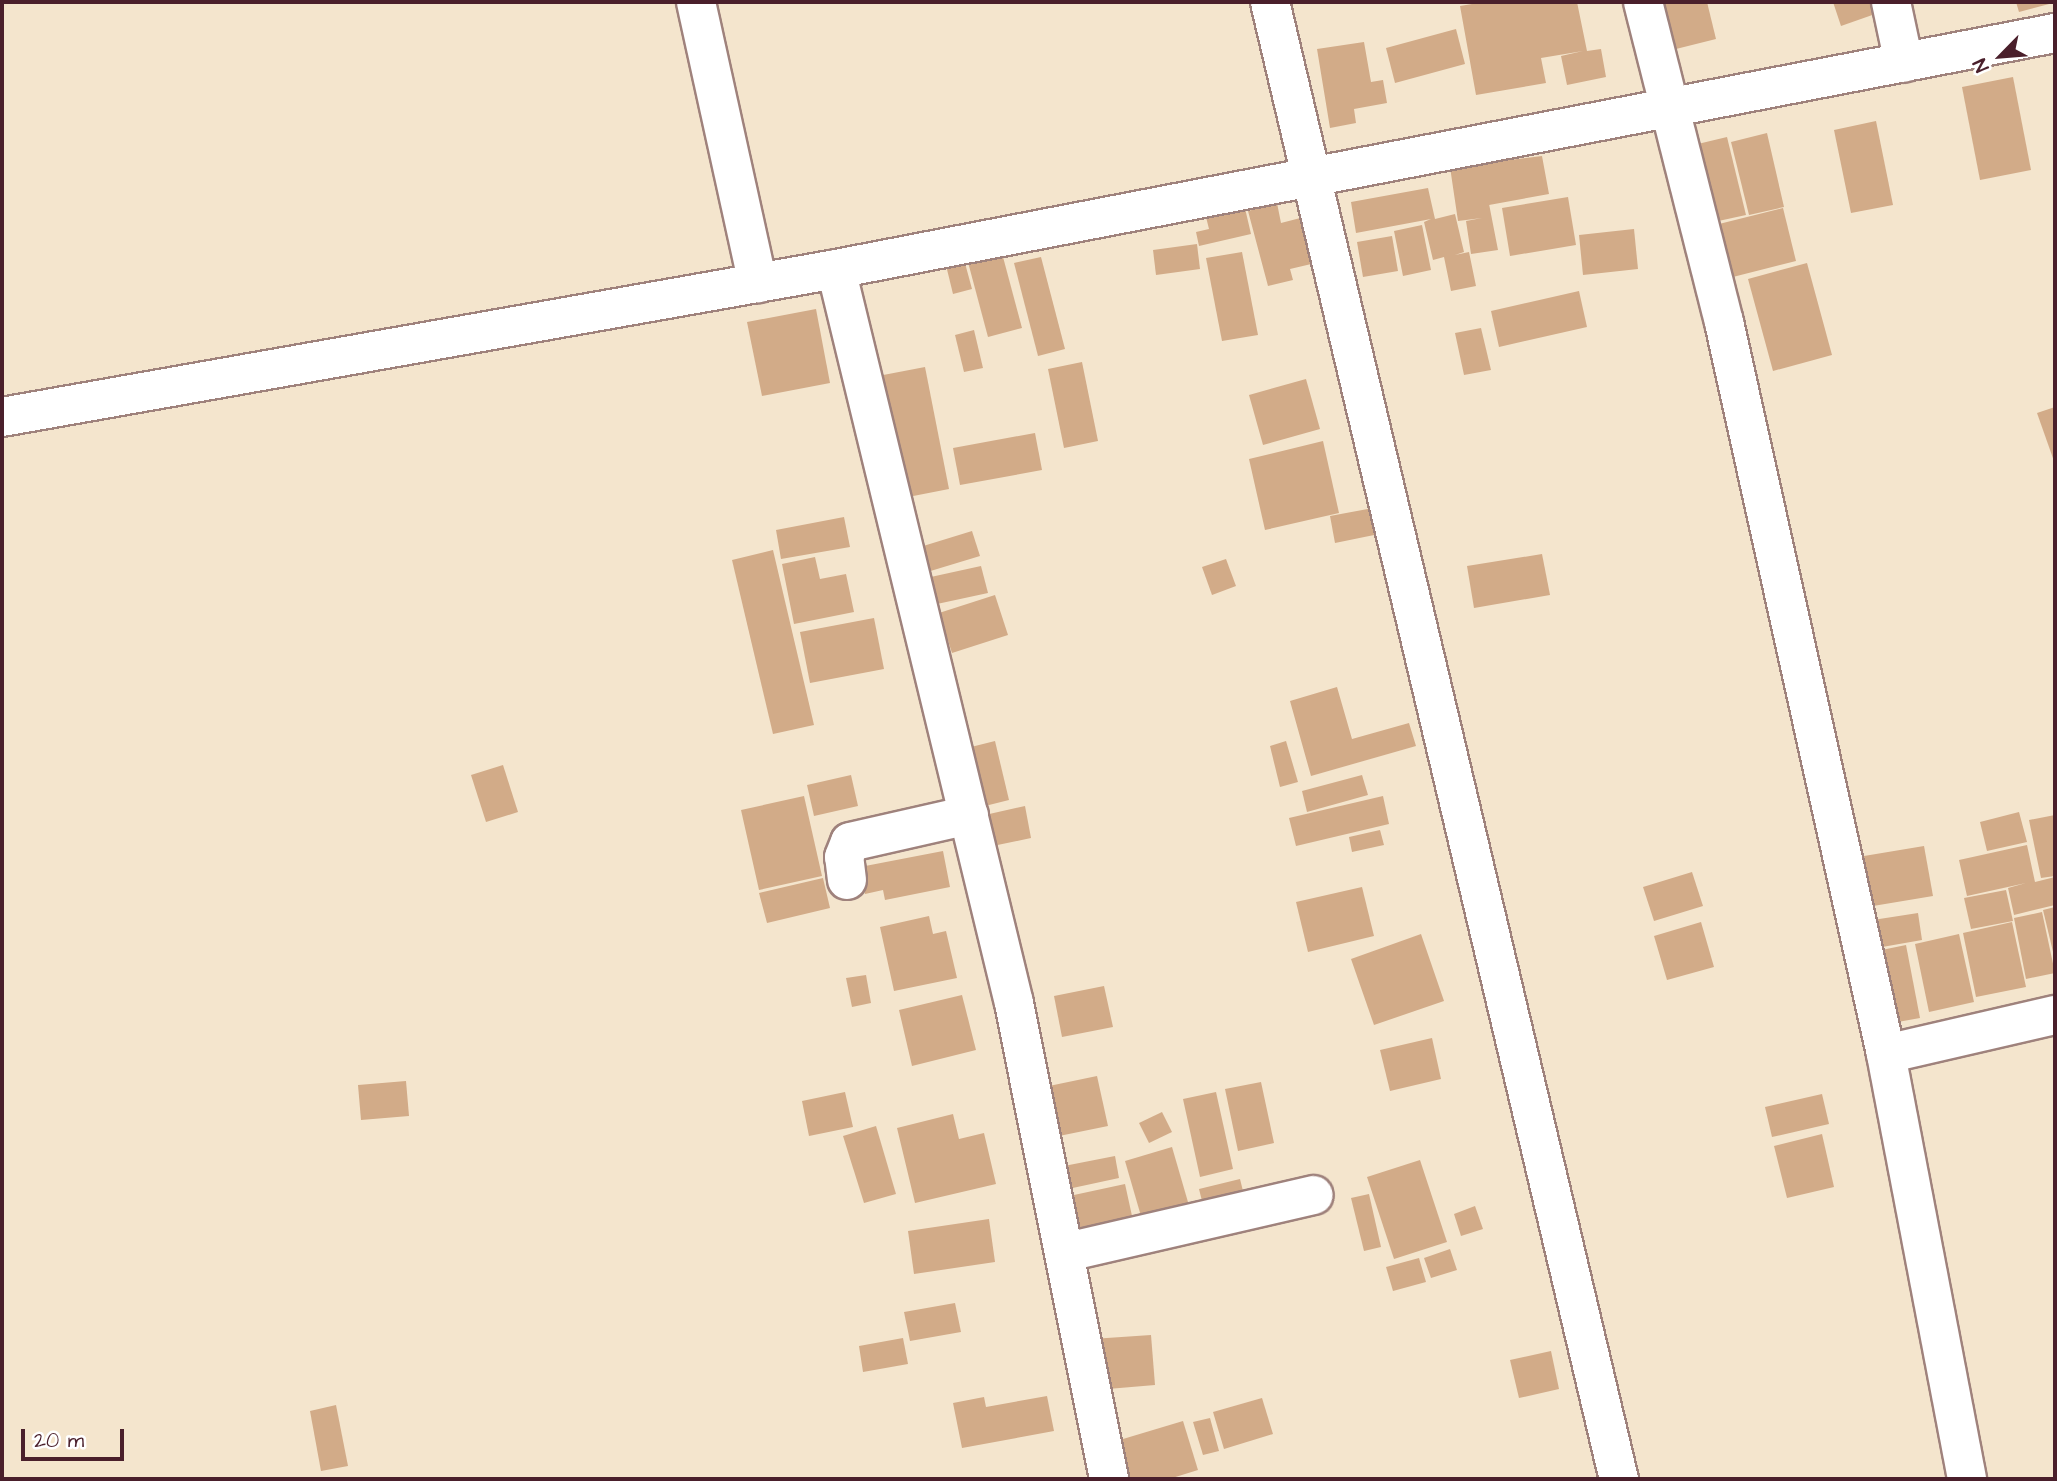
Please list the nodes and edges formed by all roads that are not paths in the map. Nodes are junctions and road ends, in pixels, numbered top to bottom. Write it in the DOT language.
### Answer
graph roads {
  1 [pos="695,2"];
  2 [pos="1270,2"];
  3 [pos="1643,2"];
  4 [pos="1891,2"];
  5 [pos="2055,33"];
  6 [pos="1904,63"];
  7 [pos="1668,110"];
  8 [pos="1310,179"];
  9 [pos="836,269"];
  10 [pos="758,283"];
  11 [pos="2,417"];
  12 [pos="969,815"];
  13 [pos="847,880"];
  14 [pos="2055,1015"];
  15 [pos="1886,1054"];
  16 [pos="1313,1195"];
  17 [pos="1067,1252"];
  18 [pos="1109,1479"];
  19 [pos="1619,1479"];
  20 [pos="1967,1479"];
  1 -- 10 [label="street"];
  2 -- 8 [label="street"];
  3 -- 7 [label="street"];
  4 -- 6 [label="street"];
  5 -- 6 [label="street"];
  6 -- 7 [label="street"];
  7 -- 8 [label="street"];
  7 -- 15 [label="street"];
  8 -- 9 [label="street"];
  8 -- 19 [label="street"];
  9 -- 10 [label="street"];
  9 -- 12 [label="street"];
  10 -- 11 [label="street"];
  12 -- 13 [label="street"];
  12 -- 17 [label="street"];
  14 -- 15 [label="street"];
  15 -- 20 [label="street"];
  16 -- 17 [label="street"];
  17 -- 18 [label="street"];
}
